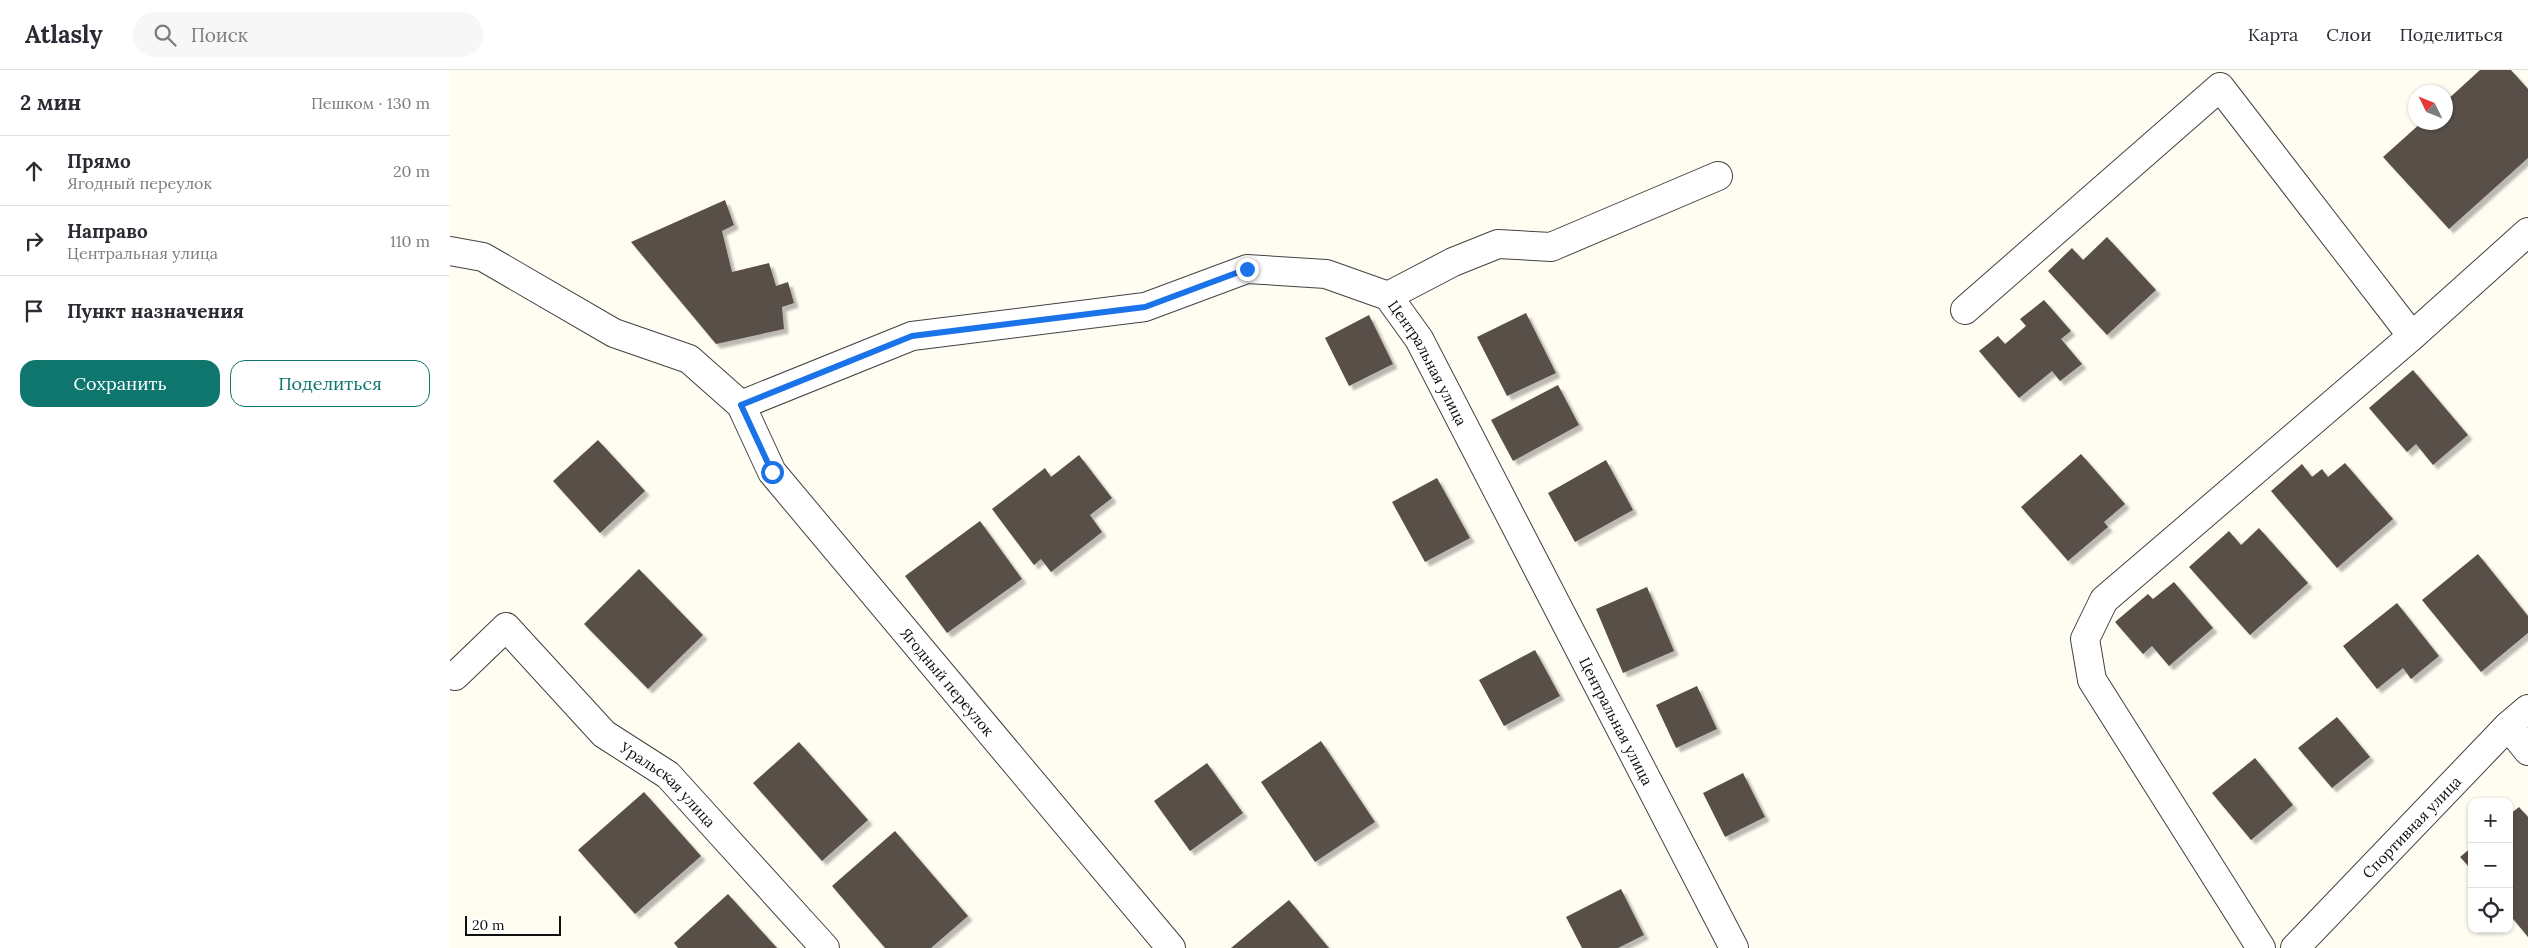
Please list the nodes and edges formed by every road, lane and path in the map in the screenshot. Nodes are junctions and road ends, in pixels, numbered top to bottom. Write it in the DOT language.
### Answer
graph roads {
  1 [pos="1718,176"];
  2 [pos="2528,232"];
  3 [pos="450,251"];
  4 [pos="1388,296"];
  5 [pos="1966,310"];
  6 [pos="2412,336"];
  7 [pos="741,405"];
  8 [pos="455,676"];
  9 [pos="2528,709"];
  10 [pos="2508,726"];
  11 [pos="2528,751"];
  12 [pos="825,948"];
  13 [pos="1172,948"];
  14 [pos="1734,948"];
  15 [pos="2261,948"];
  16 [pos="2295,948"];
  1 -- 4 [label="street"];
  2 -- 6 [label="street"];
  3 -- 7 [label="street"];
  4 -- 7 [label="street, Центральная улица"];
  4 -- 14 [label="street, Центральная улица"];
  5 -- 6 [label="street"];
  6 -- 15 [label="street"];
  7 -- 13 [label="street, Ягодный переулок"];
  8 -- 12 [label="street, Уральская улица"];
  9 -- 10 [label="street, Спортивная улица"];
  10 -- 11 [label="street"];
  10 -- 16 [label="street, Спортивная улица"];
}
